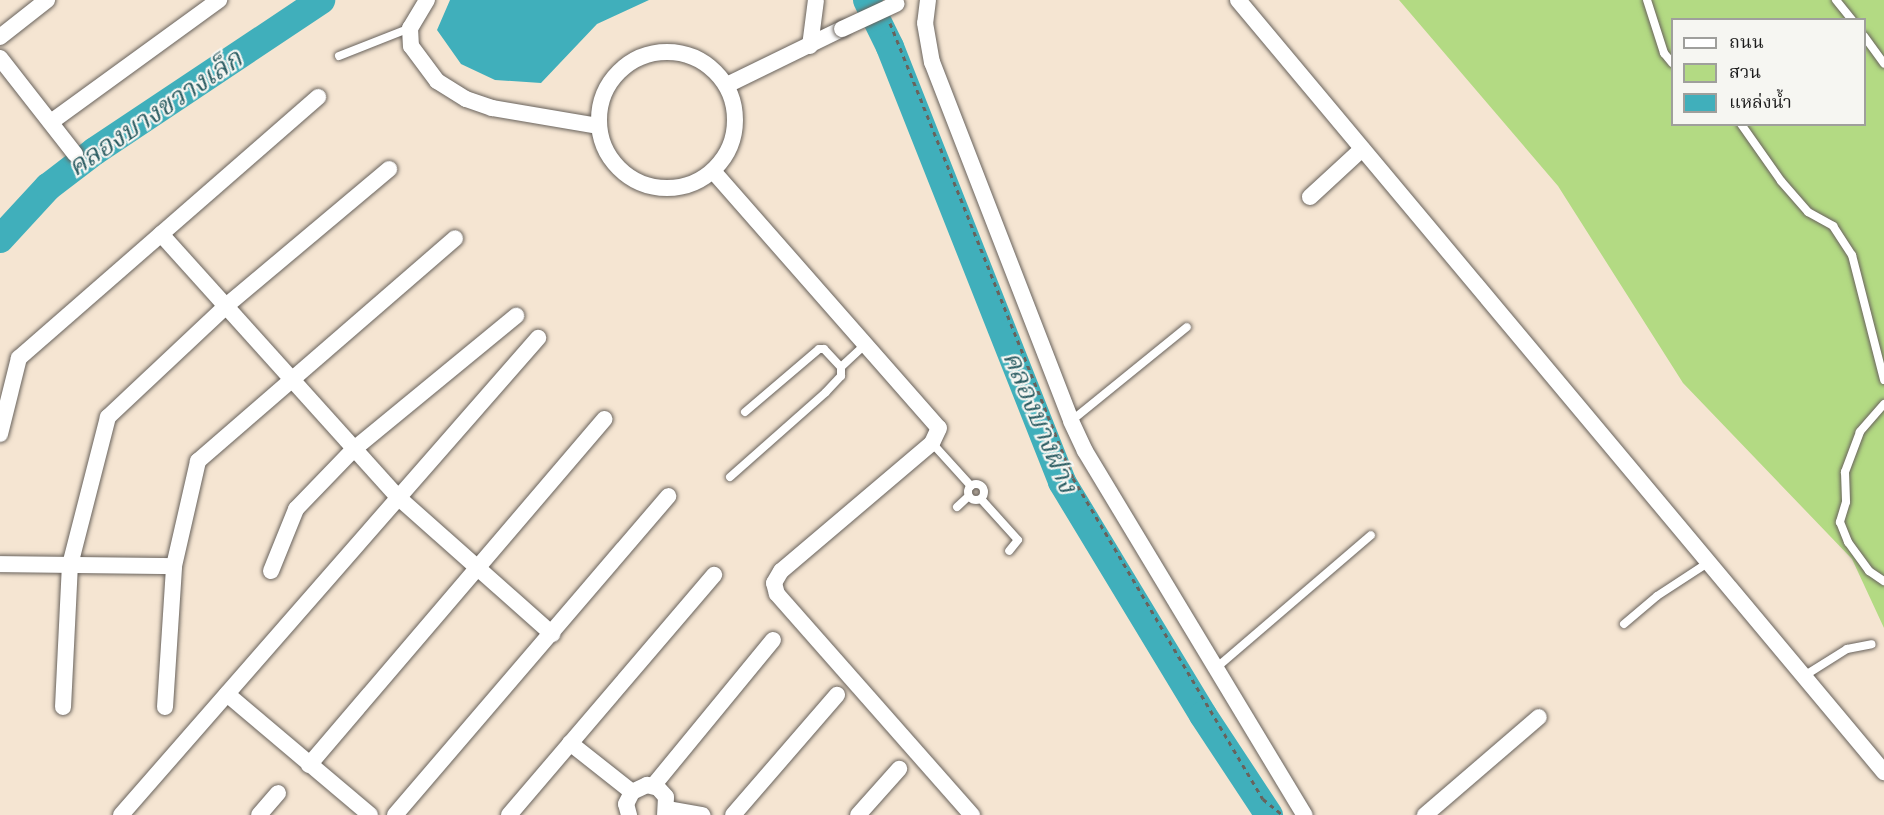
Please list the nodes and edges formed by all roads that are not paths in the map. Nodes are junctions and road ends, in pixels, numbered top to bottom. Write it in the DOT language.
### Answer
graph roads {
  1 [pos="47,0"];
  2 [pos="219,0"];
  3 [pos="427,0"];
  4 [pos="816,0"];
  5 [pos="928,0"];
  6 [pos="1238,0"];
  7 [pos="1647,0"];
  8 [pos="1836,0"];
  9 [pos="899,2"];
  10 [pos="1850,18"];
  11 [pos="410,28"];
  12 [pos="0,37"];
  13 [pos="1866,39"];
  14 [pos="810,46"];
  15 [pos="339,56"];
  16 [pos="0,57"];
  17 [pos="1671,62"];
  18 [pos="1884,64"];
  19 [pos="727,86"];
  20 [pos="318,97"];
  21 [pos="51,122"];
  22 [pos="598,126"];
  23 [pos="1743,126"];
  24 [pos="1362,149"];
  25 [pos="75,154"];
  26 [pos="388,169"];
  27 [pos="713,171"];
  28 [pos="1311,197"];
  29 [pos="161,234"];
  30 [pos="455,238"];
  31 [pos="226,306"];
  32 [pos="516,316"];
  33 [pos="1187,327"];
  34 [pos="538,339"];
  35 [pos="866,344"];
  36 [pos="841,367"];
  37 [pos="291,378"];
  38 [pos="1884,380"];
  39 [pos="1884,404"];
  40 [pos="745,412"];
  41 [pos="605,419"];
  42 [pos="1071,421"];
  43 [pos="0,434"];
  44 [pos="932,443"];
  45 [pos="354,449"];
  46 [pos="729,477"];
  47 [pos="971,486"];
  48 [pos="668,496"];
  49 [pos="969,496"];
  50 [pos="399,498"];
  51 [pos="981,499"];
  52 [pos="957,507"];
  53 [pos="1371,535"];
  54 [pos="1009,551"];
  55 [pos="1709,562"];
  56 [pos="0,564"];
  57 [pos="70,565"];
  58 [pos="174,566"];
  59 [pos="476,567"];
  60 [pos="271,571"];
  61 [pos="714,575"];
  62 [pos="1884,581"];
  63 [pos="1624,624"];
  64 [pos="552,634"];
  65 [pos="773,640"];
  66 [pos="1872,644"];
  67 [pos="1216,669"];
  68 [pos="1804,676"];
  69 [pos="227,694"];
  70 [pos="837,695"];
  71 [pos="63,707"];
  72 [pos="165,707"];
  73 [pos="1539,717"];
  74 [pos="570,743"];
  75 [pos="309,765"];
  76 [pos="899,769"];
  77 [pos="1884,772"];
  78 [pos="653,786"];
  79 [pos="632,792"];
  80 [pos="278,793"];
  81 [pos="666,812"];
  82 [pos="121,815"];
  83 [pos="259,815"];
  84 [pos="370,815"];
  85 [pos="395,815"];
  86 [pos="509,815"];
  87 [pos="629,815"];
  88 [pos="702,815"];
  89 [pos="733,815"];
  90 [pos="858,815"];
  91 [pos="972,815"];
  92 [pos="1305,815"];
  93 [pos="1425,815"];
  1 -- 12 [label="street"];
  2 -- 21 [label="street"];
  3 -- 11 [label="street"];
  4 -- 14 [label="street"];
  5 -- 42 [label="street"];
  6 -- 24 [label="street"];
  7 -- 17 [label="lane"];
  8 -- 10 [label="lane"];
  9 -- 14 [label="street, bridge"];
  11 -- 15 [label="lane"];
  11 -- 22 [label="street"];
  13 -- 18 [label="lane"];
  14 -- 19 [label="street"];
  16 -- 21 [label="street"];
  19 -- 22 [label="street"];
  19 -- 27 [label="street"];
  20 -- 29 [label="street"];
  21 -- 25 [label="street"];
  22 -- 27 [label="street"];
  23 -- 38 [label="lane"];
  24 -- 28 [label="street"];
  24 -- 55 [label="street"];
  26 -- 31 [label="street"];
  27 -- 35 [label="street"];
  29 -- 31 [label="street"];
  29 -- 43 [label="street"];
  30 -- 37 [label="street"];
  31 -- 37 [label="street"];
  31 -- 57 [label="street"];
  32 -- 45 [label="street"];
  33 -- 42 [label="lane"];
  34 -- 50 [label="street"];
  35 -- 36 [label="lane"];
  35 -- 44 [label="street"];
  36 -- 40 [label="lane"];
  36 -- 46 [label="lane"];
  37 -- 45 [label="street"];
  37 -- 58 [label="street"];
  39 -- 62 [label="lane"];
  41 -- 59 [label="street"];
  42 -- 67 [label="street"];
  44 -- 47 [label="lane"];
  44 -- 91 [label="street"];
  45 -- 50 [label="street"];
  45 -- 60 [label="street"];
  47 -- 49 [label="lane"];
  47 -- 51 [label="lane"];
  48 -- 64 [label="street"];
  49 -- 51 [label="lane"];
  49 -- 52 [label="lane"];
  50 -- 59 [label="street"];
  50 -- 69 [label="street"];
  51 -- 54 [label="lane"];
  53 -- 67 [label="lane"];
  55 -- 63 [label="lane"];
  55 -- 68 [label="street"];
  56 -- 57 [label="street"];
  57 -- 58 [label="street"];
  57 -- 71 [label="street"];
  58 -- 72 [label="street"];
  59 -- 64 [label="street"];
  59 -- 75 [label="street"];
  61 -- 74 [label="street"];
  64 -- 85 [label="street"];
  65 -- 78 [label="street"];
  66 -- 68 [label="lane"];
  67 -- 92 [label="street"];
  68 -- 77 [label="street"];
  69 -- 75 [label="street"];
  69 -- 82 [label="street"];
  70 -- 89 [label="street"];
  73 -- 93 [label="street"];
  74 -- 79 [label="street"];
  74 -- 86 [label="street"];
  75 -- 84 [label="street"];
  76 -- 90 [label="street"];
  78 -- 79 [label="street"];
  78 -- 81 [label="street"];
  79 -- 87 [label="street"];
  80 -- 83 [label="street"];
  81 -- 88 [label="street"];
}
